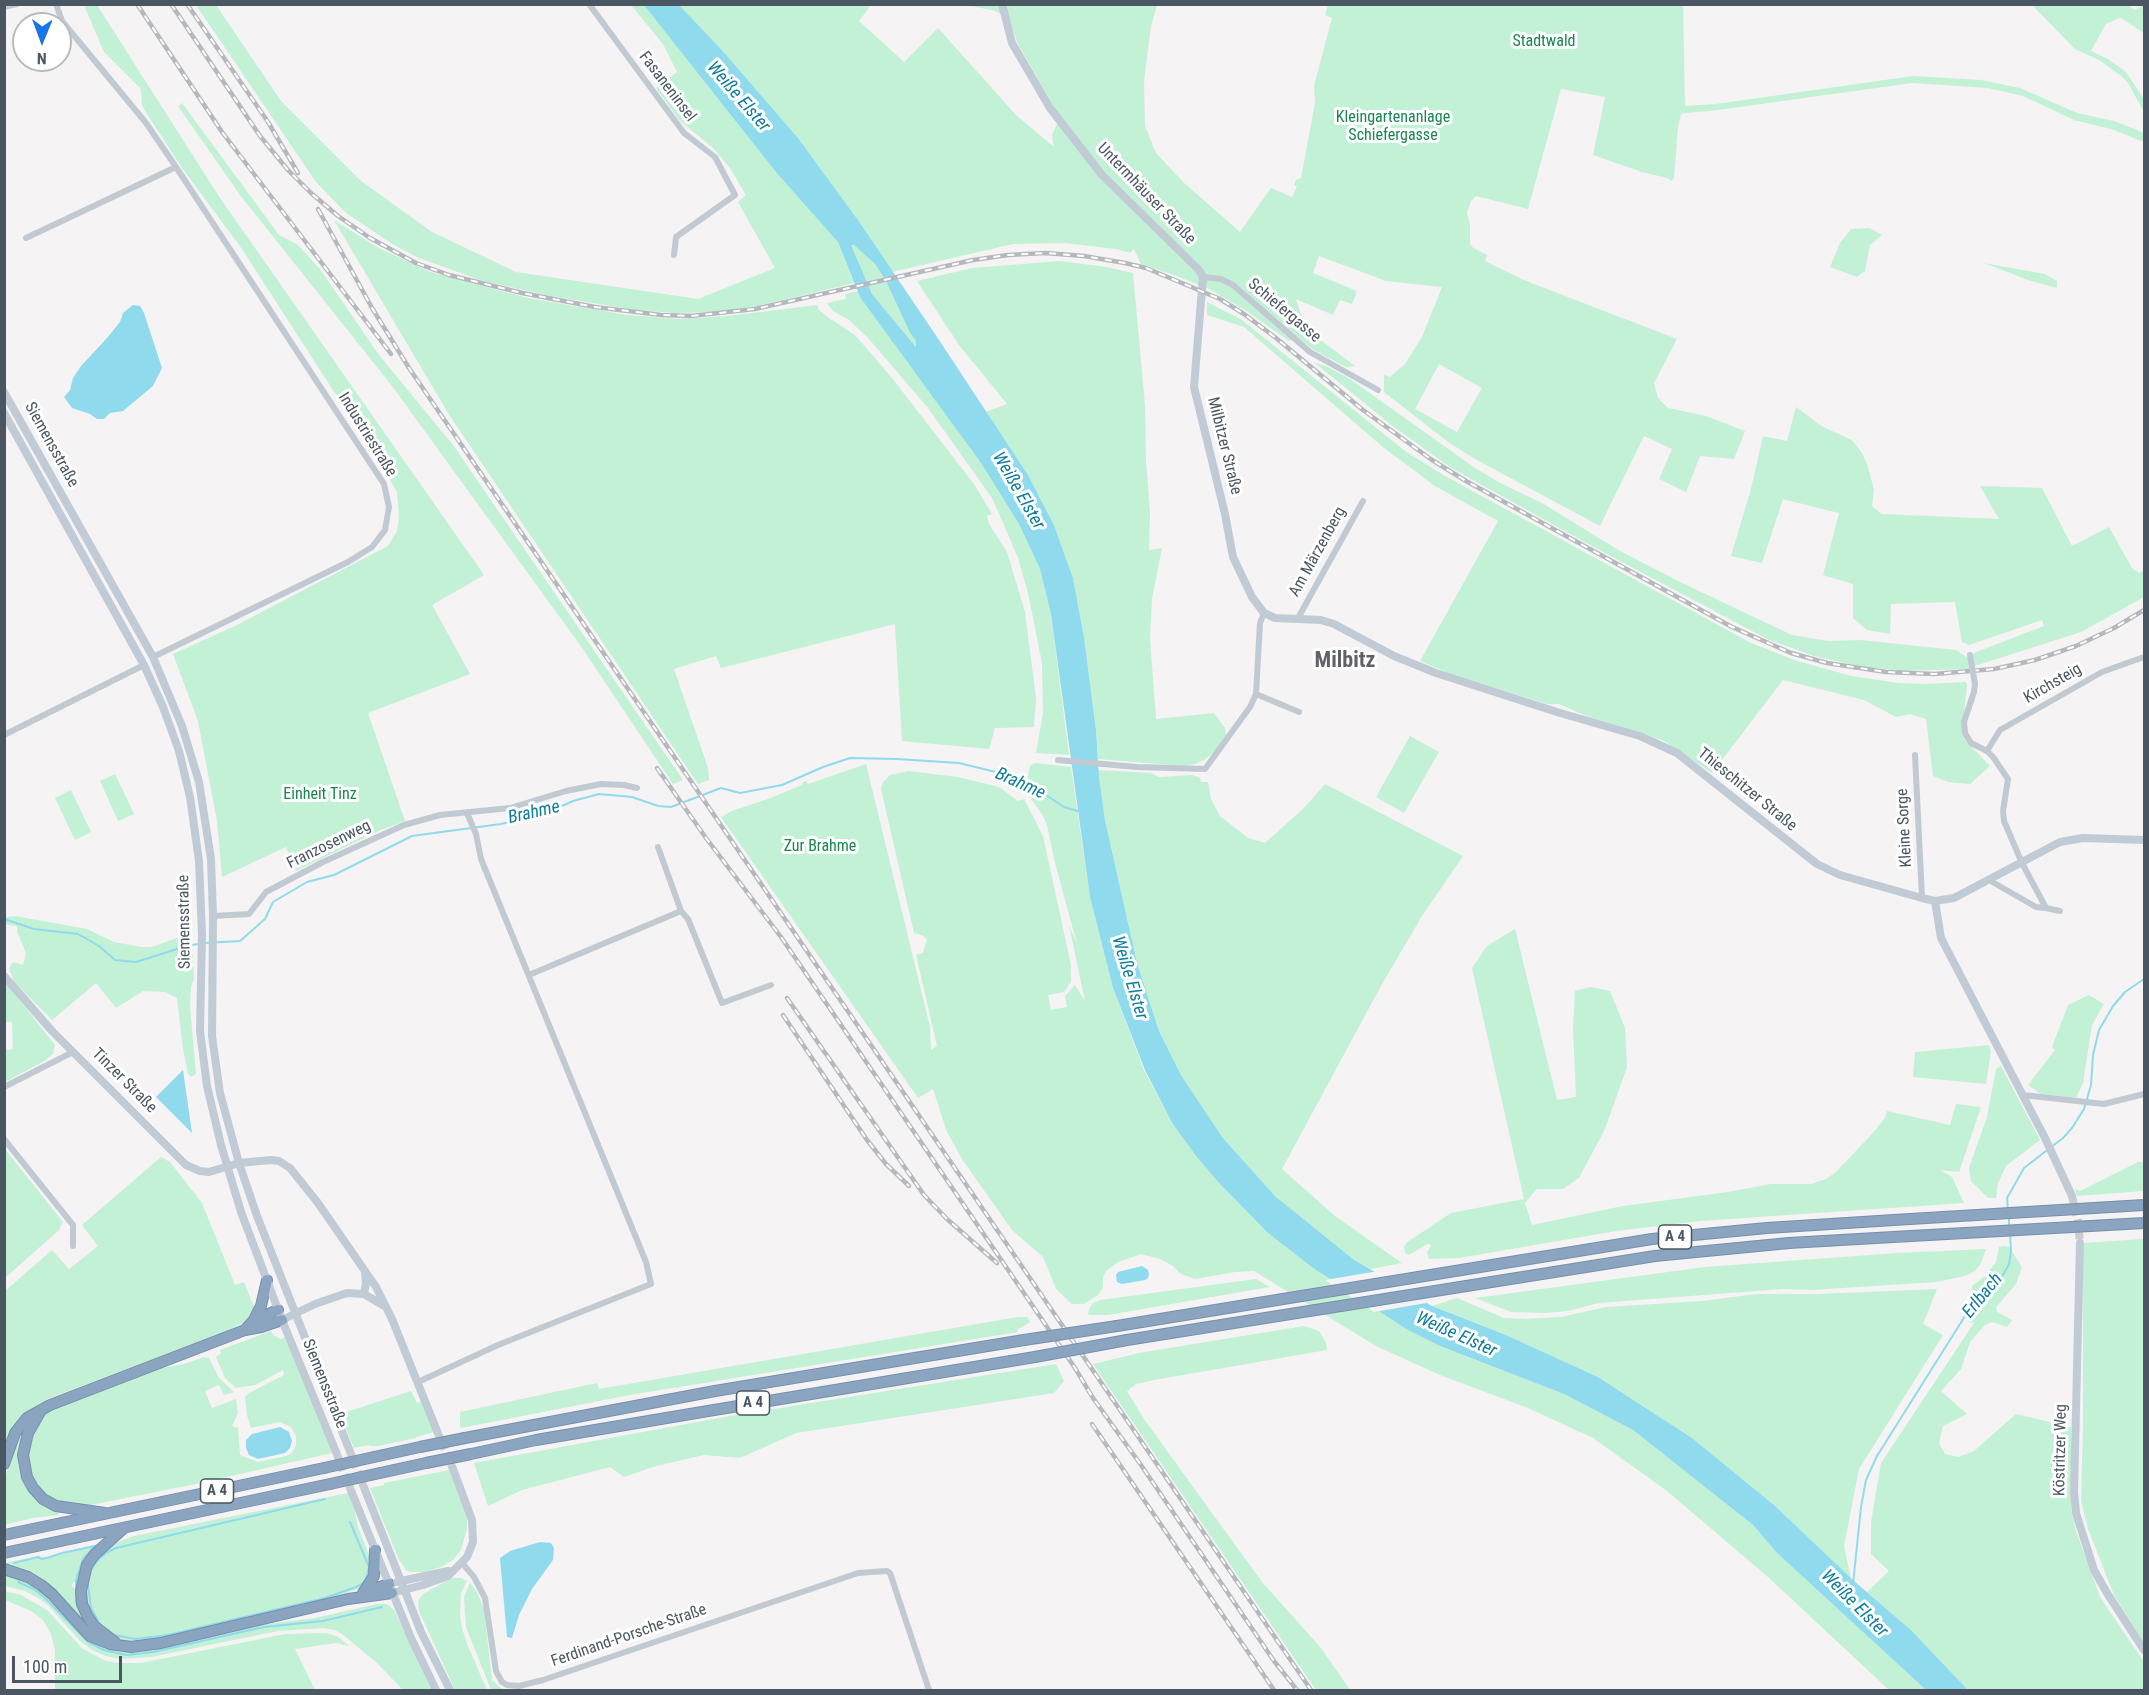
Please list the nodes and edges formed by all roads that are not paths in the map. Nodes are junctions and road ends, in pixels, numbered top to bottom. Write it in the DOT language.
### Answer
graph roads {
  1 [pos="17,4"];
  2 [pos="56,4"];
  3 [pos="589,4"];
  4 [pos="1002,4"];
  5 [pos="4,7"];
  6 [pos="176,167"];
  7 [pos="26,238"];
  8 [pos="674,255"];
  9 [pos="1203,277"];
  10 [pos="1378,390"];
  11 [pos="4,392"];
  12 [pos="4,413"];
  13 [pos="1363,501"];
  14 [pos="1264,613"];
  15 [pos="1298,618"];
  16 [pos="1970,655"];
  17 [pos="153,657"];
  18 [pos="2145,657"];
  19 [pos="144,665"];
  20 [pos="1256,694"];
  21 [pos="1299,712"];
  22 [pos="4,735"];
  23 [pos="1987,752"];
  24 [pos="1915,755"];
  25 [pos="1058,760"];
  26 [pos="637,788"];
  27 [pos="468,815"];
  28 [pos="2145,840"];
  29 [pos="658,847"];
  30 [pos="2022,863"];
  31 [pos="1989,880"];
  32 [pos="1922,898"];
  33 [pos="1935,901"];
  34 [pos="2046,908"];
  35 [pos="2060,910"];
  36 [pos="681,911"];
  37 [pos="201,915"];
  38 [pos="213,916"];
  39 [pos="529,975"];
  40 [pos="4,976"];
  41 [pos="771,985"];
  42 [pos="73,1052"];
  43 [pos="4,1087"];
  44 [pos="2145,1094"];
  45 [pos="2023,1095"];
  46 [pos="4,1139"];
  47 [pos="239,1163"];
  48 [pos="227,1167"];
  49 [pos="209,1172"];
  50 [pos="232,1183"];
  51 [pos="2072,1196"];
  52 [pos="2145,1205"];
  53 [pos="2145,1223"];
  54 [pos="2080,1243"];
  55 [pos="73,1246"];
  56 [pos="365,1271"];
  57 [pos="267,1280"];
  58 [pos="364,1294"];
  59 [pos="386,1307"];
  60 [pos="296,1313"];
  61 [pos="280,1315"];
  62 [pos="254,1320"];
  63 [pos="245,1330"];
  64 [pos="418,1382"];
  65 [pos="41,1410"];
  66 [pos="437,1431"];
  67 [pos="350,1449"];
  68 [pos="336,1452"];
  69 [pos="4,1464"];
  70 [pos="453,1469"];
  71 [pos="365,1490"];
  72 [pos="352,1492"];
  73 [pos="111,1514"];
  74 [pos="126,1526"];
  75 [pos="4,1535"];
  76 [pos="375,1550"];
  77 [pos="4,1553"];
  78 [pos="462,1563"];
  79 [pos="4,1569"];
  80 [pos="403,1585"];
  81 [pos="391,1589"];
  82 [pos="363,1593"];
  83 [pos="348,1599"];
  84 [pos="119,1646"];
  85 [pos="2145,1650"];
  86 [pos="436,1690"];
  87 [pos="450,1690"];
  88 [pos="928,1690"];
  1 -- 5 [label="street"];
  2 -- 6 [label="street, Industriestraße"];
  3 -- 8 [label="street, Fasaneninsel"];
  4 -- 9 [label="main road, Untermhäuser Straße"];
  6 -- 7 [label="street"];
  6 -- 17 [label="street, Industriestraße"];
  9 -- 10 [label="street, Schiefergasse"];
  9 -- 14 [label="main road, Milbitzer Straße"];
  11 -- 17 [label="main road, Siemensstraße"];
  12 -- 19 [label="main road, Siemensstraße"];
  13 -- 15 [label="street, Am Märzenberg"];
  14 -- 15 [label="main road"];
  14 -- 20 [label="street"];
  15 -- 32 [label="main road, Thieschitzer Straße"];
  16 -- 23 [label="street, bridge"];
  17 -- 38 [label="main road, Siemensstraße"];
  18 -- 23 [label="street, Kirchsteig"];
  19 -- 22 [label="street"];
  19 -- 37 [label="main road, Siemensstraße"];
  20 -- 21 [label="street"];
  20 -- 25 [label="street"];
  23 -- 30 [label="street"];
  24 -- 32 [label="street, Kleine Sorge"];
  26 -- 27 [label="street, Franzosenweg"];
  27 -- 38 [label="street, Franzosenweg"];
  27 -- 39 [label="street"];
  28 -- 30 [label="main road, Thieschitzer Straße"];
  29 -- 36 [label="street"];
  30 -- 31 [label="main road, Thieschitzer Straße"];
  30 -- 34 [label="street"];
  31 -- 33 [label="main road, Thieschitzer Straße"];
  31 -- 34 [label="street"];
  32 -- 33 [label="main road, Thieschitzer Straße"];
  33 -- 45 [label="main road"];
  34 -- 35 [label="street"];
  36 -- 39 [label="street"];
  36 -- 41 [label="street"];
  37 -- 38 [label="main road"];
  37 -- 48 [label="main road, Siemensstraße"];
  38 -- 47 [label="main road, Siemensstraße"];
  39 -- 64 [label="street"];
  40 -- 42 [label="main road, Tinzer Straße"];
  42 -- 43 [label="street"];
  42 -- 49 [label="main road, Tinzer Straße"];
  44 -- 45 [label="street"];
  45 -- 51 [label="main road"];
  46 -- 55 [label="street"];
  47 -- 48 [label="main road"];
  47 -- 56 [label="main road"];
  47 -- 60 [label="main road, Siemensstraße"];
  48 -- 49 [label="main road"];
  48 -- 50 [label="main road, Siemensstraße"];
  49 -- 50 [label="main road, Tinzer Straße"];
  50 -- 57 [label="main road, Siemensstraße"];
  52 -- 73 [label="highway, A 4, bridge"];
  53 -- 74 [label="highway, A 4, bridge"];
  54 -- 85 [label="main road, Köstritzer Weg"];
  56 -- 58 [label="main road"];
  56 -- 59 [label="main road"];
  57 -- 61 [label="main road, Siemensstraße"];
  57 -- 62 [label="highway"];
  58 -- 59 [label="main road"];
  58 -- 60 [label="main road"];
  59 -- 64 [label="main road"];
  60 -- 61 [label="main road"];
  60 -- 67 [label="main road, Siemensstraße"];
  61 -- 62 [label="highway"];
  61 -- 63 [label="highway"];
  61 -- 68 [label="main road, Siemensstraße"];
  62 -- 63 [label="highway"];
  63 -- 65 [label="highway"];
  64 -- 66 [label="main road"];
  65 -- 69 [label="highway"];
  65 -- 73 [label="highway"];
  70 -- 78 [label="main road"];
  71 -- 80 [label="main road"];
  72 -- 76 [label="main road"];
  73 -- 75 [label="highway, A 4"];
  74 -- 77 [label="highway, A 4"];
  74 -- 84 [label="highway"];
  76 -- 81 [label="main road"];
  76 -- 82 [label="highway"];
  78 -- 80 [label="main road"];
  78 -- 88 [label="street, Ferdinand-Porsche-Straße"];
  79 -- 84 [label="highway"];
  80 -- 81 [label="main road"];
  80 -- 87 [label="main road"];
  81 -- 82 [label="highway"];
  81 -- 83 [label="highway"];
  81 -- 86 [label="main road"];
  82 -- 83 [label="highway"];
  83 -- 84 [label="highway"];
}
